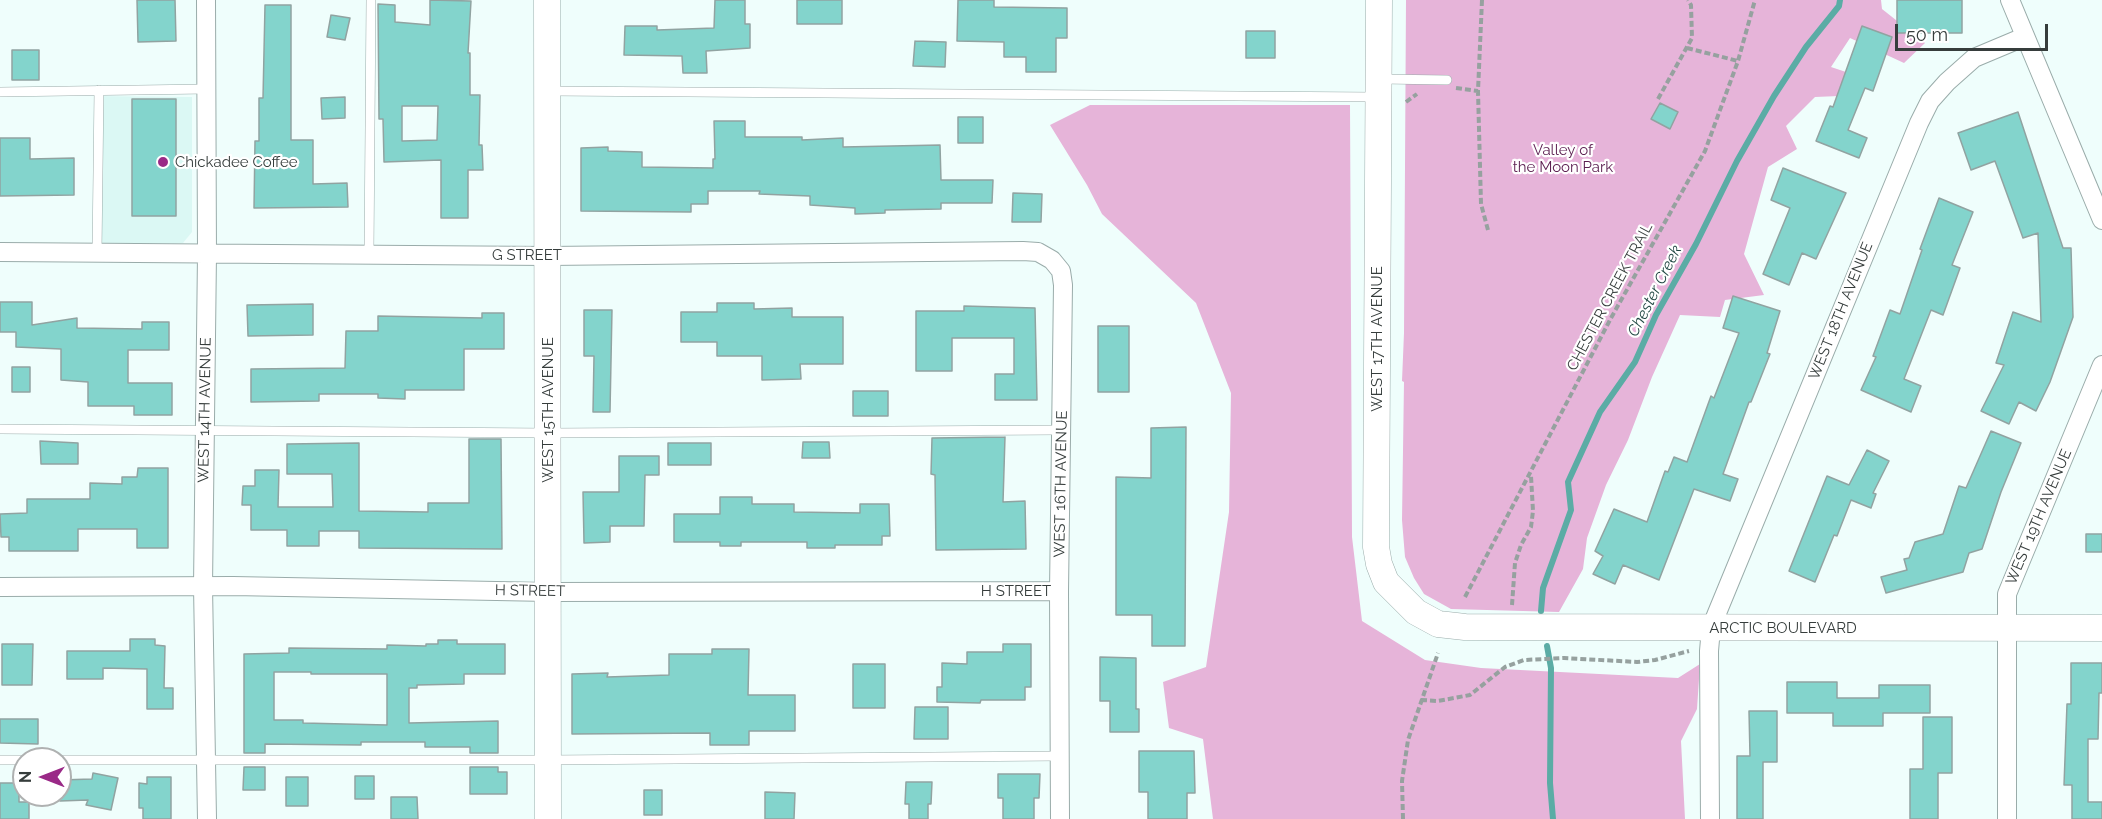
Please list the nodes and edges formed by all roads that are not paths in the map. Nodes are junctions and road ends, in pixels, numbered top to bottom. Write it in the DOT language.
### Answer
graph roads {
  1 [pos="206,0"];
  2 [pos="371,0"];
  3 [pos="547,0"];
  4 [pos="1379,0"];
  5 [pos="2010,0"];
  6 [pos="2024,37"];
  7 [pos="1447,80"];
  8 [pos="1378,88"];
  9 [pos="206,89"];
  10 [pos="99,90"];
  11 [pos="547,91"];
  12 [pos="0,92"];
  13 [pos="2102,220"];
  14 [pos="0,252"];
  15 [pos="97,252"];
  16 [pos="207,254"];
  17 [pos="369,254"];
  18 [pos="548,256"];
  19 [pos="1052,260"];
  20 [pos="2102,365"];
  21 [pos="0,429"];
  22 [pos="205,429"];
  23 [pos="1061,430"];
  24 [pos="549,433"];
  25 [pos="203,586"];
  26 [pos="0,587"];
  27 [pos="1059,591"];
  28 [pos="549,592"];
  29 [pos="1465,627"];
  30 [pos="2005,628"];
  31 [pos="2102,628"];
  32 [pos="1710,640"];
  33 [pos="1060,756"];
  34 [pos="72,760"];
  35 [pos="549,760"];
  36 [pos="206,761"];
  37 [pos="207,819"];
  38 [pos="548,819"];
  39 [pos="1060,819"];
  40 [pos="1710,819"];
  41 [pos="2007,819"];
  1 -- 9 [label="street, WEST 14TH AVENUE"];
  2 -- 17 [label="lane"];
  3 -- 11 [label="main road, WEST 15TH AVENUE"];
  4 -- 8 [label="main road, WEST 17TH AVENUE"];
  5 -- 6 [label="street"];
  6 -- 13 [label="street"];
  6 -- 32 [label="street, WEST 18TH AVENUE"];
  7 -- 8 [label="lane"];
  8 -- 11 [label="lane"];
  8 -- 29 [label="main road, WEST 17TH AVENUE"];
  9 -- 10 [label="lane"];
  9 -- 16 [label="street, WEST 14TH AVENUE"];
  10 -- 12 [label="lane"];
  10 -- 15 [label="lane"];
  11 -- 18 [label="main road, WEST 15TH AVENUE"];
  14 -- 15 [label="street, G STREET"];
  15 -- 16 [label="street, G STREET"];
  16 -- 17 [label="street, G STREET"];
  16 -- 22 [label="street, WEST 14TH AVENUE"];
  17 -- 18 [label="street, G STREET"];
  18 -- 19 [label="street, G STREET"];
  18 -- 24 [label="main road, WEST 15TH AVENUE"];
  19 -- 23 [label="street, WEST 16TH AVENUE"];
  20 -- 30 [label="street, WEST 19TH AVENUE"];
  21 -- 22 [label="lane"];
  22 -- 24 [label="lane"];
  22 -- 25 [label="street, WEST 14TH AVENUE"];
  23 -- 24 [label="lane"];
  23 -- 27 [label="street, WEST 16TH AVENUE"];
  24 -- 28 [label="main road, WEST 15TH AVENUE"];
  25 -- 26 [label="street, H STREET"];
  25 -- 28 [label="street, H STREET"];
  25 -- 36 [label="street, WEST 14TH AVENUE"];
  27 -- 28 [label="street, H STREET"];
  27 -- 33 [label="street, WEST 16TH AVENUE"];
  28 -- 35 [label="main road, WEST 15TH AVENUE"];
  29 -- 32 [label="main road, ARCTIC BOULEVARD"];
  30 -- 31 [label="main road, ARCTIC BOULEVARD"];
  30 -- 32 [label="main road, ARCTIC BOULEVARD"];
  30 -- 41 [label="street, WEST 19TH AVENUE"];
  32 -- 40 [label="street"];
  33 -- 35 [label="lane"];
  33 -- 39 [label="street, WEST 16TH AVENUE"];
  34 -- 36 [label="lane"];
  35 -- 36 [label="lane"];
  35 -- 38 [label="main road, WEST 15TH AVENUE"];
  36 -- 37 [label="street, WEST 14TH AVENUE"];
}
